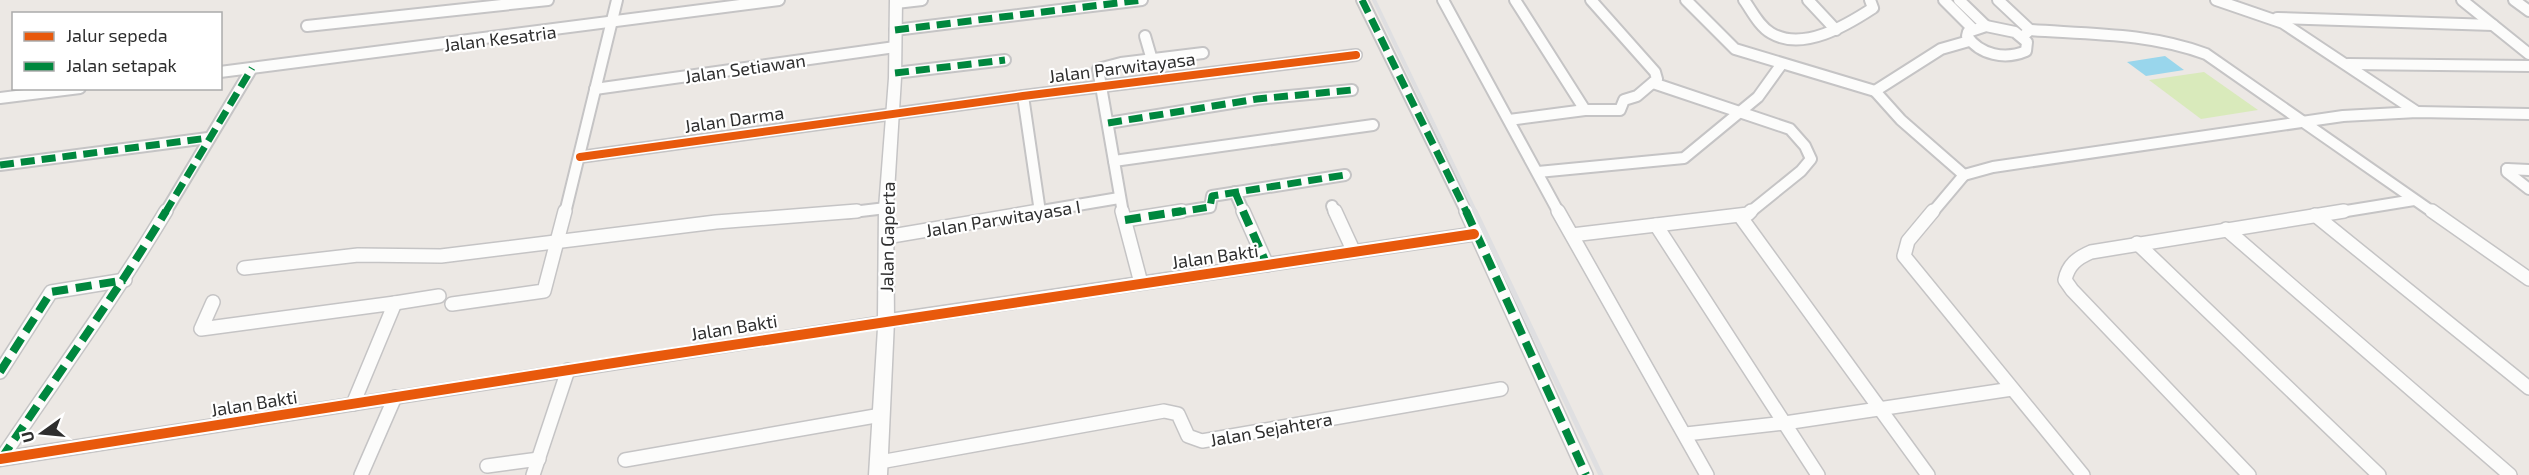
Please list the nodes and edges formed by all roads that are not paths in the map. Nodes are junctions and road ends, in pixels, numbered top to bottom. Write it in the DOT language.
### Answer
graph roads {
  1 [pos="548,0"];
  2 [pos="617,0"];
  3 [pos="779,0"];
  4 [pos="922,0"];
  5 [pos="1142,0"];
  6 [pos="1362,0"];
  7 [pos="1443,0"];
  8 [pos="1515,0"];
  9 [pos="1591,0"];
  10 [pos="1686,0"];
  11 [pos="1744,0"];
  12 [pos="1808,0"];
  13 [pos="1870,0"];
  14 [pos="1944,0"];
  15 [pos="1959,0"];
  16 [pos="1998,0"];
  17 [pos="2216,0"];
  18 [pos="2462,0"];
  19 [pos="2514,0"];
  20 [pos="896,2"];
  21 [pos="495,4"];
  22 [pos="2529,11"];
  23 [pos="2272,18"];
  24 [pos="611,23"];
  25 [pos="2493,25"];
  26 [pos="307,26"];
  27 [pos="1986,26"];
  28 [pos="895,30"];
  29 [pos="1836,30"];
  30 [pos="2026,33"];
  31 [pos="1971,34"];
  32 [pos="1145,36"];
  33 [pos="895,47"];
  34 [pos="1203,53"];
  35 [pos="2529,54"];
  36 [pos="1356,55"];
  37 [pos="1005,60"];
  38 [pos="1152,60"];
  39 [pos="2348,64"];
  40 [pos="1781,65"];
  41 [pos="2529,66"];
  42 [pos="252,68"];
  43 [pos="222,72"];
  44 [pos="895,73"];
  45 [pos="1653,83"];
  46 [pos="1101,86"];
  47 [pos="595,89"];
  48 [pos="64,90"];
  49 [pos="1352,90"];
  50 [pos="1875,91"];
  51 [pos="1023,96"];
  52 [pos="0,98"];
  53 [pos="1585,110"];
  54 [pos="1741,111"];
  55 [pos="2416,112"];
  56 [pos="2529,114"];
  57 [pos="891,116"];
  58 [pos="1509,120"];
  59 [pos="2304,121"];
  60 [pos="1107,123"];
  61 [pos="1373,125"];
  62 [pos="208,138"];
  63 [pos="580,157"];
  64 [pos="1114,161"];
  65 [pos="0,165"];
  66 [pos="2529,170"];
  67 [pos="1538,172"];
  68 [pos="1345,175"];
  69 [pos="1964,175"];
  70 [pos="2529,189"];
  71 [pos="1235,192"];
  72 [pos="1119,198"];
  73 [pos="2415,200"];
  74 [pos="1332,206"];
  75 [pos="886,208"];
  76 [pos="1040,212"];
  77 [pos="2314,215"];
  78 [pos="1740,216"];
  79 [pos="1125,220"];
  80 [pos="1656,225"];
  81 [pos="2226,229"];
  82 [pos="1474,234"];
  83 [pos="1572,235"];
  84 [pos="886,237"];
  85 [pos="558,240"];
  86 [pos="2137,243"];
  87 [pos="1353,250"];
  88 [pos="1267,265"];
  89 [pos="244,268"];
  90 [pos="2529,279"];
  91 [pos="125,280"];
  92 [pos="1141,283"];
  93 [pos="439,296"];
  94 [pos="213,302"];
  95 [pos="395,303"];
  96 [pos="452,304"];
  97 [pos="886,321"];
  98 [pos="568,370"];
  99 [pos="0,372"];
  100 [pos="2012,388"];
  101 [pos="2529,388"];
  102 [pos="1501,389"];
  103 [pos="395,397"];
  104 [pos="353,404"];
  105 [pos="1879,408"];
  106 [pos="881,415"];
  107 [pos="1785,423"];
  108 [pos="1686,434"];
  109 [pos="1,459"];
  110 [pos="539,459"];
  111 [pos="625,460"];
  112 [pos="487,466"];
  113 [pos="879,469"];
  114 [pos="361,475"];
  115 [pos="533,475"];
  116 [pos="1586,475"];
  117 [pos="1707,475"];
  118 [pos="1818,475"];
  119 [pos="1928,475"];
  120 [pos="2083,475"];
  121 [pos="2249,475"];
  122 [pos="2379,475"];
  123 [pos="2510,475"];
  1 -- 21 [label="street"];
  2 -- 24 [label="street"];
  3 -- 24 [label="street, Jalan Kesatria"];
  4 -- 20 [label="street"];
  5 -- 28 [label="street"];
  6 -- 82 [label="street"];
  7 -- 58 [label="street"];
  8 -- 53 [label="street"];
  9 -- 45 [label="street"];
  10 -- 40 [label="street"];
  11 -- 29 [label="street"];
  12 -- 29 [label="street"];
  13 -- 29 [label="street"];
  14 -- 31 [label="street"];
  15 -- 27 [label="street"];
  16 -- 30 [label="street"];
  17 -- 23 [label="street"];
  18 -- 25 [label="street"];
  19 -- 22 [label="street"];
  20 -- 28 [label="street, Jalan Gaperta"];
  21 -- 26 [label="street"];
  23 -- 25 [label="street"];
  23 -- 39 [label="street"];
  24 -- 42 [label="street, Jalan Kesatria"];
  24 -- 47 [label="street"];
  25 -- 35 [label="street"];
  27 -- 30 [label="street"];
  27 -- 31 [label="street"];
  28 -- 33 [label="street, Jalan Gaperta"];
  30 -- 31 [label="street"];
  30 -- 59 [label="street"];
  31 -- 50 [label="street"];
  32 -- 38 [label="street"];
  33 -- 44 [label="street, Jalan Gaperta"];
  33 -- 47 [label="street, Jalan Setiawan"];
  34 -- 38 [label="street"];
  36 -- 46 [label="street, Jalan Parwitayasa"];
  37 -- 44 [label="street"];
  38 -- 46 [label="street"];
  39 -- 41 [label="street"];
  39 -- 55 [label="street"];
  40 -- 50 [label="street"];
  40 -- 54 [label="street"];
  42 -- 43 [label="street, Jalan Kesatria"];
  42 -- 62 [label="street"];
  44 -- 57 [label="street, Jalan Gaperta"];
  45 -- 53 [label="street"];
  45 -- 54 [label="street"];
  46 -- 51 [label="street, Jalan Parwitayasa"];
  46 -- 60 [label="street"];
  47 -- 63 [label="street"];
  48 -- 52 [label="street"];
  49 -- 60 [label="street"];
  50 -- 69 [label="street"];
  51 -- 57 [label="street, Jalan Parwitayasa"];
  51 -- 76 [label="street"];
  53 -- 58 [label="street"];
  54 -- 67 [label="street"];
  54 -- 78 [label="street"];
  55 -- 56 [label="street"];
  55 -- 59 [label="street"];
  57 -- 63 [label="street, Jalan Darma"];
  57 -- 75 [label="street, Jalan Gaperta"];
  58 -- 67 [label="street"];
  59 -- 69 [label="street"];
  59 -- 73 [label="street"];
  60 -- 64 [label="street"];
  61 -- 64 [label="street"];
  62 -- 65 [label="street"];
  62 -- 91 [label="street"];
  63 -- 85 [label="street"];
  64 -- 72 [label="street"];
  66 -- 70 [label="street"];
  67 -- 83 [label="street"];
  68 -- 71 [label="street"];
  69 -- 100 [label="street"];
  71 -- 79 [label="street"];
  71 -- 88 [label="street"];
  72 -- 76 [label="street, Jalan Parwitayasa I"];
  72 -- 79 [label="street"];
  73 -- 77 [label="street"];
  73 -- 90 [label="street"];
  74 -- 87 [label="street"];
  75 -- 84 [label="street, Jalan Gaperta"];
  75 -- 85 [label="street"];
  76 -- 84 [label="street, Jalan Parwitayasa I"];
  77 -- 81 [label="street"];
  77 -- 101 [label="street"];
  78 -- 80 [label="street"];
  78 -- 105 [label="street"];
  79 -- 92 [label="street"];
  80 -- 83 [label="street"];
  80 -- 107 [label="street"];
  81 -- 86 [label="street"];
  81 -- 123 [label="street"];
  82 -- 87 [label="street, Jalan Bakti"];
  82 -- 116 [label="street"];
  83 -- 108 [label="street"];
  84 -- 97 [label="street, Jalan Gaperta"];
  85 -- 89 [label="street"];
  85 -- 96 [label="street"];
  86 -- 121 [label="street"];
  86 -- 122 [label="street"];
  87 -- 88 [label="street, Jalan Bakti"];
  88 -- 92 [label="street, Jalan Bakti"];
  91 -- 99 [label="street"];
  91 -- 109 [label="street"];
  92 -- 97 [label="street, Jalan Bakti"];
  93 -- 95 [label="street"];
  94 -- 95 [label="street"];
  95 -- 104 [label="street"];
  97 -- 98 [label="street, Jalan Bakti"];
  97 -- 106 [label="street, Jalan Gaperta"];
  98 -- 103 [label="street, Jalan Bakti"];
  98 -- 110 [label="street"];
  100 -- 105 [label="street"];
  100 -- 120 [label="street"];
  102 -- 113 [label="street, Jalan Sejahtera"];
  103 -- 104 [label="street, Jalan Bakti"];
  103 -- 114 [label="street"];
  104 -- 109 [label="street, Jalan Bakti"];
  105 -- 107 [label="street"];
  105 -- 119 [label="street"];
  106 -- 111 [label="street"];
  106 -- 113 [label="street, Jalan Gaperta"];
  107 -- 108 [label="street"];
  107 -- 118 [label="street"];
  108 -- 117 [label="street"];
  110 -- 112 [label="street"];
  110 -- 115 [label="street"];
}
